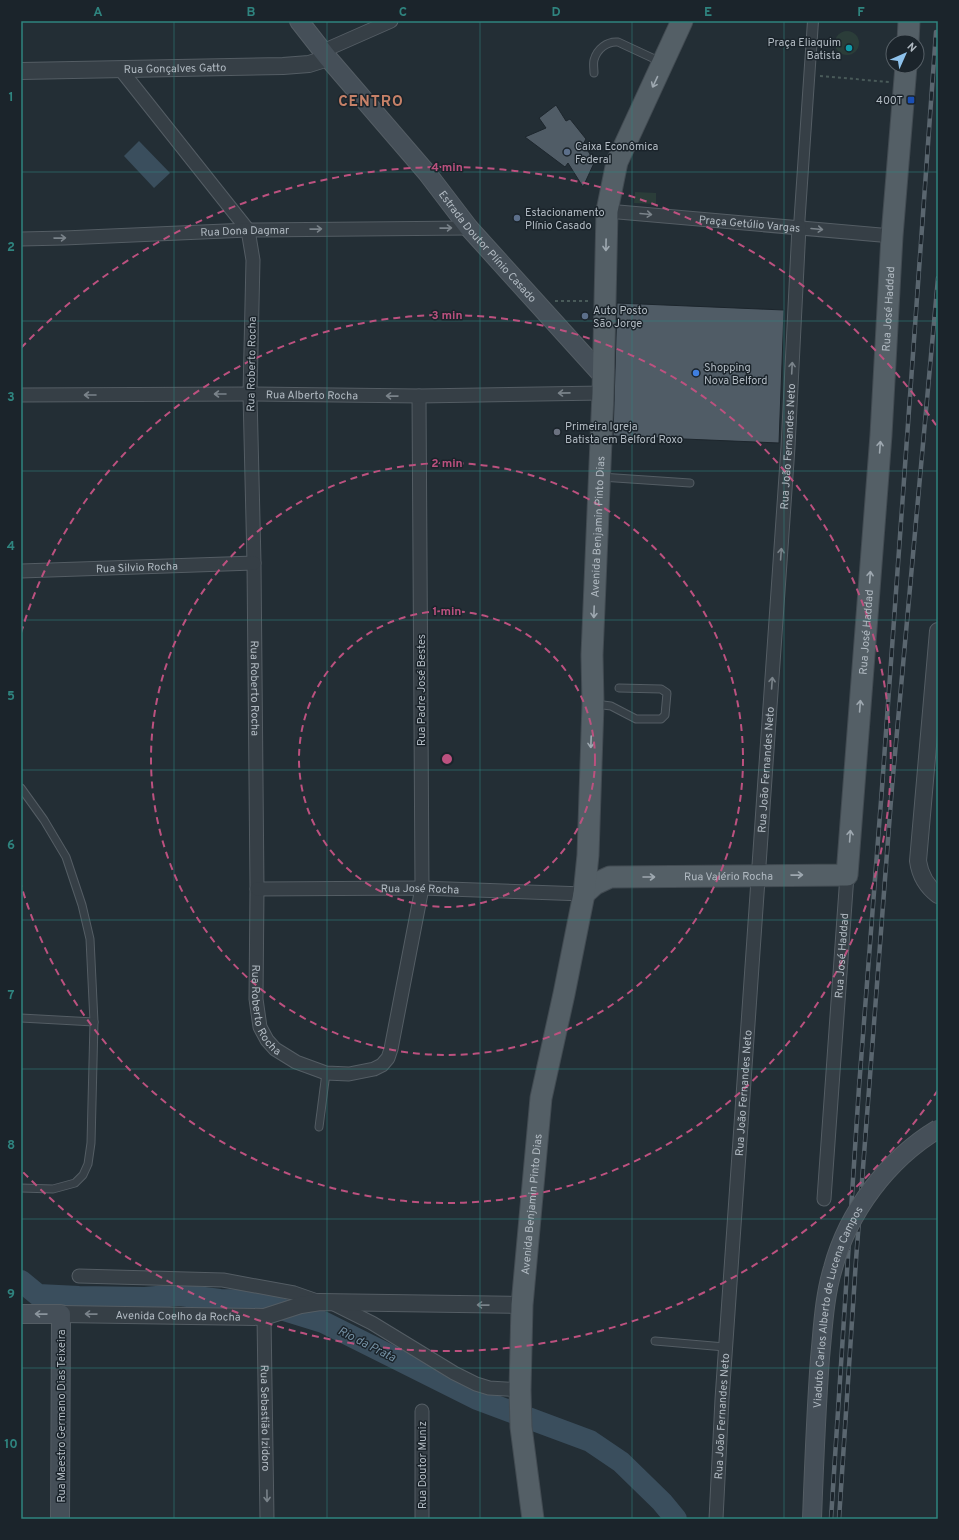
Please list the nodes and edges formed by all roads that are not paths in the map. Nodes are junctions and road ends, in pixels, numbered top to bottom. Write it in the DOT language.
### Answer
graph roads {
  1 [pos="299,21"];
  2 [pos="391,21"];
  3 [pos="682,21"];
  4 [pos="813,21"];
  5 [pos="909,21"];
  6 [pos="908,34"];
  7 [pos="326,54"];
  8 [pos="663,63"];
  9 [pos="121,70"];
  10 [pos="21,71"];
  11 [pos="594,73"];
  12 [pos="905,75"];
  13 [pos="607,211"];
  14 [pos="469,228"];
  15 [pos="799,228"];
  16 [pos="248,230"];
  17 [pos="892,236"];
  18 [pos="21,239"];
  19 [pos="603,384"];
  20 [pos="250,394"];
  21 [pos="21,395"];
  22 [pos="419,396"];
  23 [pos="598,477"];
  24 [pos="690,483"];
  25 [pos="254,563"];
  26 [pos="21,571"];
  27 [pos="938,631"];
  28 [pos="619,688"];
  29 [pos="593,704"];
  30 [pos="21,788"];
  31 [pos="588,855"];
  32 [pos="847,875"];
  33 [pos="758,876"];
  34 [pos="610,877"];
  35 [pos="422,888"];
  36 [pos="257,889"];
  37 [pos="584,894"];
  38 [pos="938,895"];
  39 [pos="21,1018"];
  40 [pos="94,1022"];
  41 [pos="326,1074"];
  42 [pos="319,1127"];
  43 [pos="938,1129"];
  44 [pos="21,1188"];
  45 [pos="824,1199"];
  46 [pos="79,1276"];
  47 [pos="326,1303"];
  48 [pos="522,1306"];
  49 [pos="21,1314"];
  50 [pos="61,1314"];
  51 [pos="267,1316"];
  52 [pos="655,1341"];
  53 [pos="725,1347"];
  54 [pos="520,1394"];
  55 [pos="422,1411"];
  56 [pos="60,1519"];
  57 [pos="267,1519"];
  58 [pos="422,1519"];
  59 [pos="533,1519"];
  60 [pos="716,1519"];
  61 [pos="812,1519"];
  1 -- 7 [label="main road, Estrada Doutor Plínio Casado"];
  2 -- 7 [label="street"];
  3 -- 8 [label="main road, Avenida Benjamin Pinto Dias"];
  4 -- 15 [label="street, Rua João Fernandes Neto"];
  5 -- 6 [label="main road"];
  7 -- 9 [label="street, Rua Gonçalves Gatto"];
  7 -- 14 [label="main road, Estrada Doutor Plínio Casado"];
  8 -- 11 [label="lane"];
  8 -- 13 [label="main road, Avenida Benjamin Pinto Dias, one-way"];
  9 -- 10 [label="street, Rua Gonçalves Gatto"];
  9 -- 16 [label="street, Rua Roberto Rocha"];
  12 -- 17 [label="main road, Rua José Haddad"];
  13 -- 15 [label="street, Praça Getúlio Vargas, one-way"];
  13 -- 19 [label="main road, Avenida Benjamin Pinto Dias, one-way"];
  16 -- 14 [label="street, Rua Dona Dagmar, one-way"];
  14 -- 19 [label="main road, Estrada Doutor Plínio Casado"];
  15 -- 17 [label="street, Praça Getúlio Vargas, one-way"];
  33 -- 15 [label="street, Rua João Fernandes Neto, one-way"];
  18 -- 16 [label="street, Rua Dona Dagmar, one-way"];
  16 -- 20 [label="street, Rua Roberto Rocha"];
  32 -- 17 [label="main road, Rua José Haddad, one-way"];
  19 -- 22 [label="street, Rua Alberto Rocha, one-way"];
  19 -- 23 [label="main road, Avenida Benjamin Pinto Dias"];
  20 -- 21 [label="street, Rua Alberto Rocha, one-way"];
  22 -- 20 [label="street, Rua Alberto Rocha, one-way"];
  20 -- 25 [label="street, Rua Roberto Rocha"];
  22 -- 35 [label="street, Rua Padre José Bestes"];
  23 -- 24 [label="lane"];
  23 -- 29 [label="main road, Avenida Benjamin Pinto Dias, one-way"];
  25 -- 26 [label="street, Rua Silvio Rocha"];
  25 -- 36 [label="street, Rua Roberto Rocha"];
  27 -- 38 [label="street"];
  28 -- 29 [label="lane"];
  29 -- 31 [label="main road, Avenida Benjamin Pinto Dias, one-way"];
  30 -- 40 [label="lane"];
  31 -- 34 [label="main road"];
  31 -- 37 [label="main road, Avenida Benjamin Pinto Dias"];
  33 -- 32 [label="main road, Rua Valério Rocha, one-way"];
  32 -- 45 [label="street, Rua José Haddad"];
  34 -- 33 [label="main road, Rua Valério Rocha, one-way"];
  33 -- 53 [label="street, Rua João Fernandes Neto"];
  34 -- 37 [label="main road"];
  35 -- 36 [label="street, Rua José Rocha"];
  35 -- 37 [label="street, Rua José Rocha"];
  35 -- 41 [label="street, Rua Roberto Rocha"];
  36 -- 41 [label="street, Rua Roberto Rocha"];
  37 -- 48 [label="main road, Avenida Benjamin Pinto Dias"];
  39 -- 40 [label="lane"];
  40 -- 44 [label="lane"];
  41 -- 42 [label="lane"];
  43 -- 61 [label="main road, Viaduto Carlos Alberto de Lucena Campos, bridge"];
  46 -- 47 [label="street"];
  48 -- 47 [label="street, Avenida Coelho da Rocha, one-way"];
  47 -- 51 [label="street, Avenida Coelho da Rocha"];
  47 -- 54 [label="street"];
  48 -- 54 [label="main road, Avenida Benjamin Pinto Dias"];
  50 -- 49 [label="main road, Avenida Coelho da Rocha, one-way"];
  51 -- 50 [label="street, Avenida Coelho da Rocha, one-way"];
  50 -- 56 [label="main road, Rua Maestro Germano Dias Teixeira"];
  51 -- 57 [label="street, Rua Sebastião Izidoro, one-way"];
  52 -- 53 [label="lane"];
  53 -- 60 [label="street, Rua João Fernandes Neto"];
  54 -- 59 [label="main road, Avenida Benjamin Pinto Dias"];
  55 -- 58 [label="street, Rua Doutor Muniz"];
}
